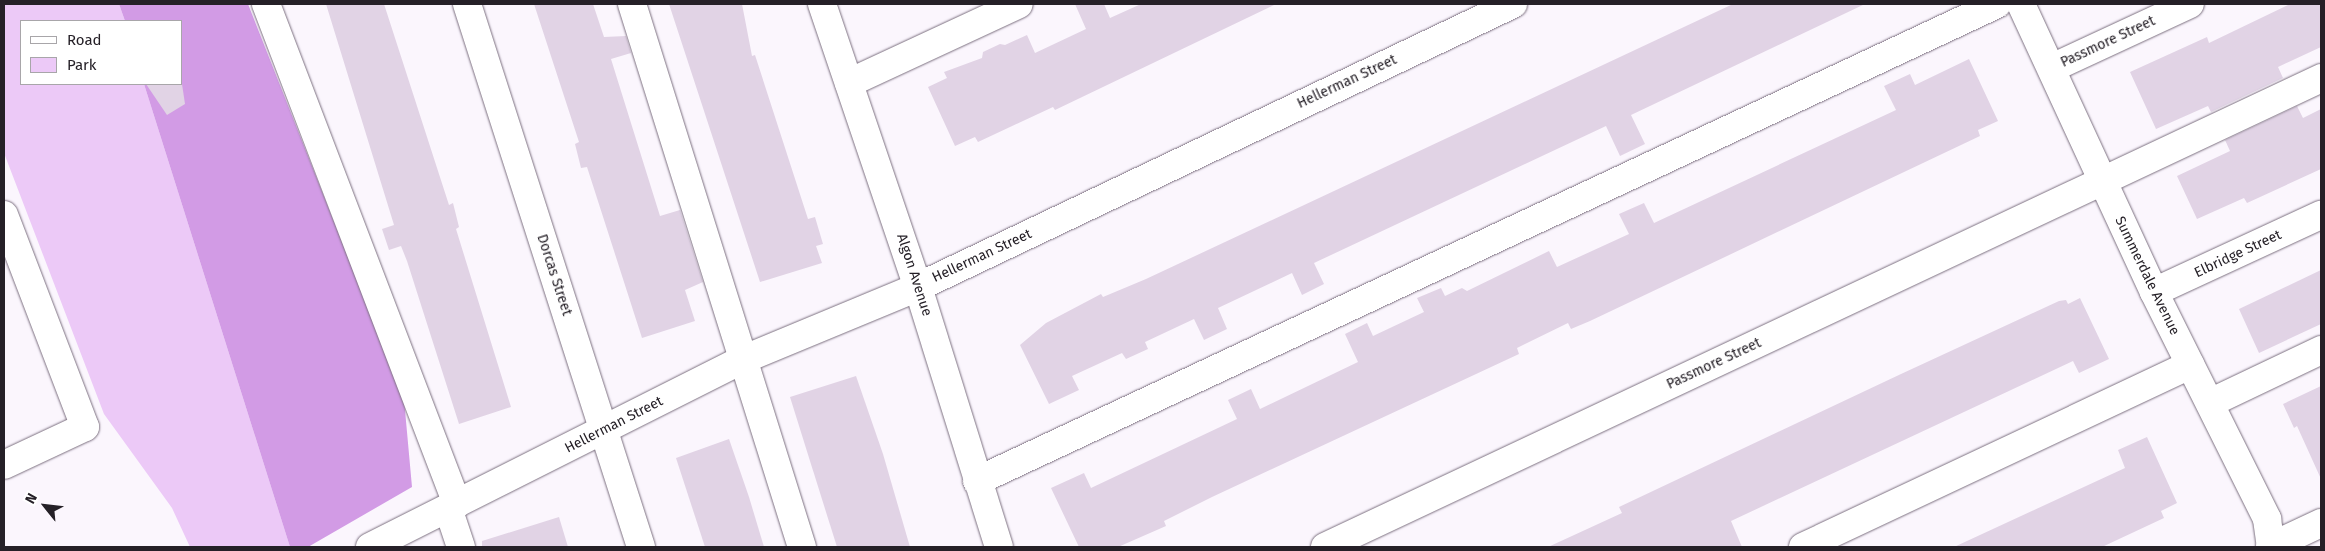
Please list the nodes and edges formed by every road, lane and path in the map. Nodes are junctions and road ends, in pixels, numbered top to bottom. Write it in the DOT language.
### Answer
graph roads {
  1 [pos="266,4"];
  2 [pos="467,4"];
  3 [pos="632,4"];
  4 [pos="822,4"];
  5 [pos="1019,4"];
  6 [pos="1513,4"];
  7 [pos="1997,4"];
  8 [pos="2021,4"];
  9 [pos="2190,4"];
  10 [pos="2052,68"];
  11 [pos="2321,78"];
  12 [pos="850,84"];
  13 [pos="2103,183"];
  14 [pos="4,215"];
  15 [pos="2321,215"];
  16 [pos="918,287"];
  17 [pos="2154,292"];
  18 [pos="2321,350"];
  19 [pos="742,360"];
  20 [pos="2190,365"];
  21 [pos="2210,403"];
  22 [pos="604,430"];
  23 [pos="4,465"];
  24 [pos="978,481"];
  25 [pos="453,506"];
  26 [pos="2321,522"];
  27 [pos="370,547"];
  28 [pos="461,547"];
  29 [pos="641,547"];
  30 [pos="802,547"];
  31 [pos="999,547"];
  32 [pos="1325,547"];
  33 [pos="1803,547"];
  34 [pos="2271,547"];
  1 -- 25 [label="street"];
  2 -- 22 [label="street, Dorcas Street"];
  3 -- 19 [label="street"];
  4 -- 12 [label="street, Algon Avenue"];
  5 -- 12 [label="street"];
  6 -- 16 [label="street, Hellerman Street"];
  7 -- 24 [label="street"];
  8 -- 10 [label="street, Summerdale Avenue"];
  9 -- 10 [label="street, Passmore Street"];
  10 -- 13 [label="street, Summerdale Avenue"];
  11 -- 13 [label="street, Passmore Street"];
  12 -- 16 [label="street, Algon Avenue"];
  13 -- 17 [label="street, Summerdale Avenue"];
  13 -- 32 [label="street, Passmore Street"];
  14 -- 23 [label="street"];
  15 -- 17 [label="street, Elbridge Street"];
  16 -- 19 [label="street, Hellerman Street"];
  16 -- 24 [label="street, Algon Avenue"];
  17 -- 20 [label="street, Summerdale Avenue"];
  18 -- 21 [label="street"];
  19 -- 22 [label="street, Hellerman Street"];
  19 -- 30 [label="street"];
  20 -- 21 [label="street, Summerdale Avenue"];
  20 -- 33 [label="street"];
  21 -- 34 [label="street, Summerdale Avenue"];
  22 -- 25 [label="street, Hellerman Street"];
  22 -- 29 [label="street, Dorcas Street"];
  24 -- 31 [label="street, Algon Avenue"];
  25 -- 27 [label="street, Hellerman Street"];
  25 -- 28 [label="street"];
  26 -- 34 [label="street"];
}
